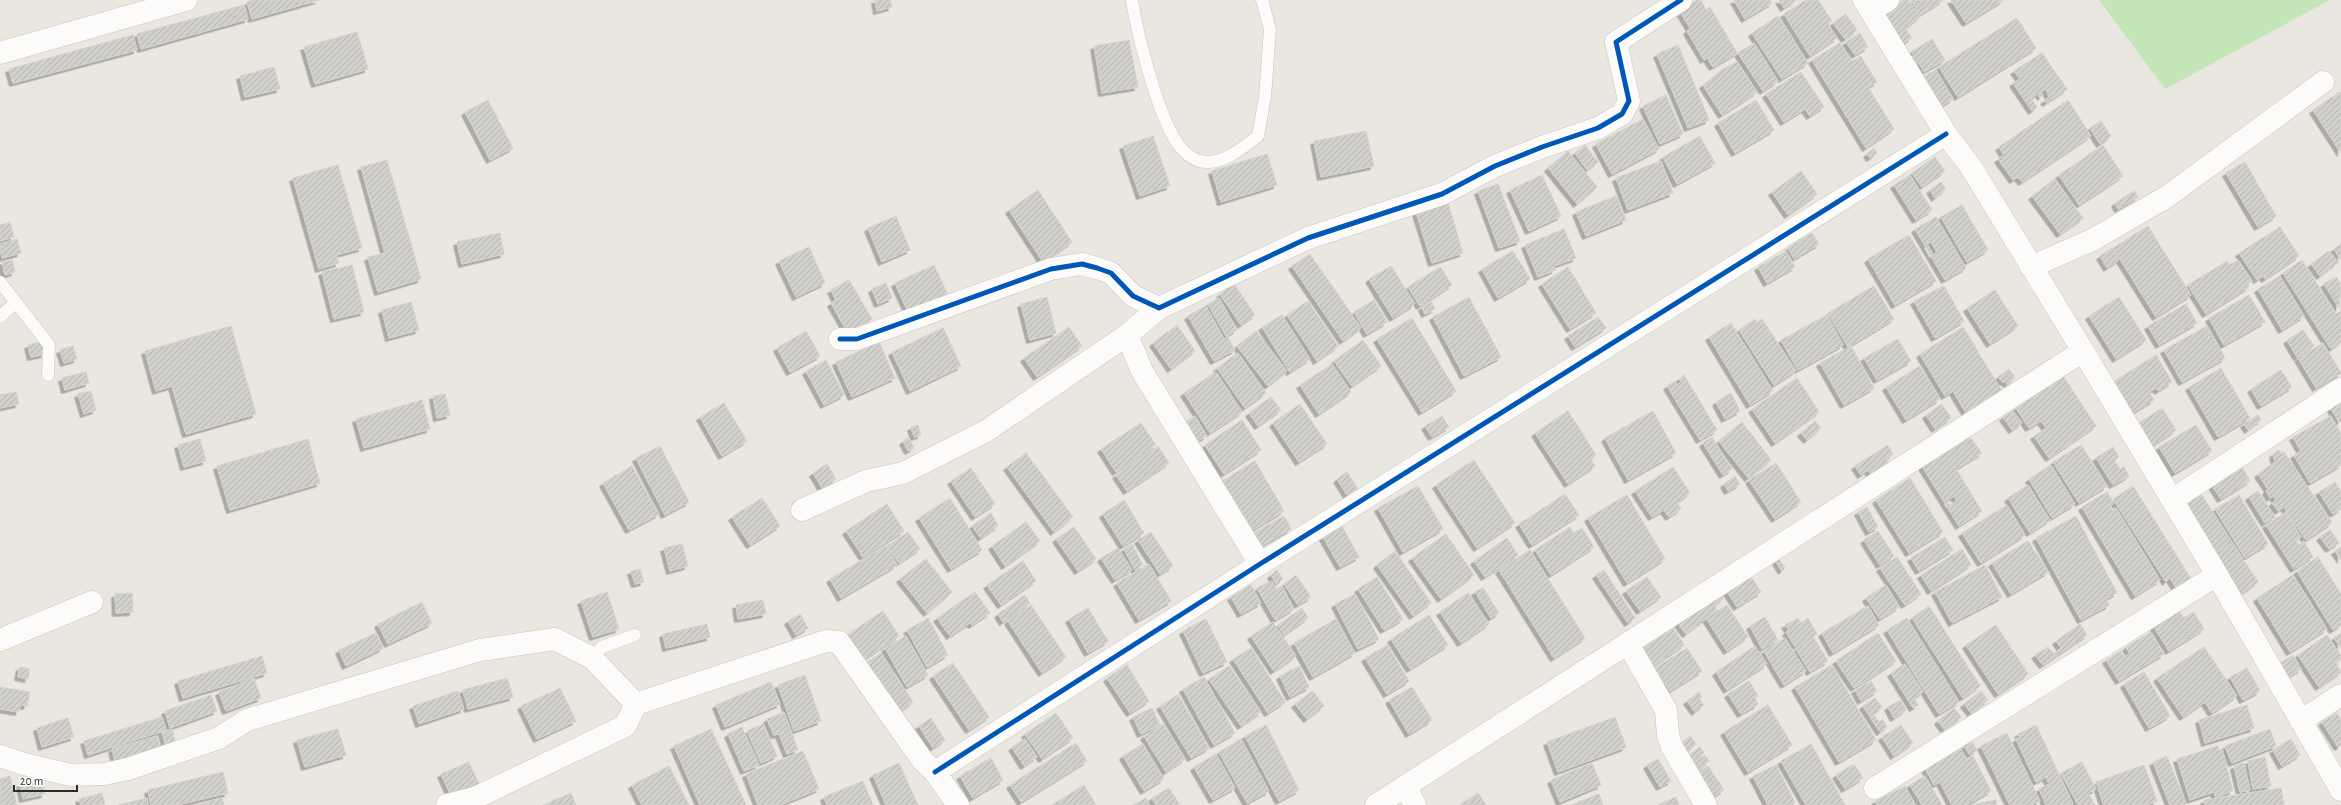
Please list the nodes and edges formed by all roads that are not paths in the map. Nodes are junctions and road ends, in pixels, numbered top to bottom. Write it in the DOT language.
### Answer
graph roads {
  1 [pos="186,0"];
  2 [pos="1132,0"];
  3 [pos="1262,0"];
  4 [pos="1681,0"];
  5 [pos="1874,4"];
  6 [pos="0,53"];
  7 [pos="2323,82"];
  8 [pos="1946,134"];
  9 [pos="2031,267"];
  10 [pos="0,282"];
  11 [pos="16,302"];
  12 [pos="1159,308"];
  13 [pos="0,317"];
  14 [pos="1127,335"];
  15 [pos="840,339"];
  16 [pos="2083,351"];
  17 [pos="48,375"];
  18 [pos="2341,389"];
  19 [pos="2172,500"];
  20 [pos="802,510"];
  21 [pos="1260,564"];
  22 [pos="2217,575"];
  23 [pos="92,602"];
  24 [pos="635,635"];
  25 [pos="0,640"];
  26 [pos="1628,644"];
  27 [pos="592,658"];
  28 [pos="2341,695"];
  29 [pos="636,704"];
  30 [pos="2302,720"];
  31 [pos="0,756"];
  32 [pos="935,772"];
  33 [pos="1875,788"];
  34 [pos="2341,790"];
  35 [pos="1411,796"];
  36 [pos="447,805"];
  37 [pos="958,805"];
  38 [pos="1376,805"];
  39 [pos="1706,805"];
  1 -- 6 [label="street"];
  2 -- 3 [label="lane"];
  4 -- 12 [label="street"];
  5 -- 8 [label="street"];
  7 -- 9 [label="street"];
  8 -- 9 [label="street"];
  8 -- 21 [label="street"];
  9 -- 16 [label="street"];
  10 -- 11 [label="lane"];
  11 -- 13 [label="lane"];
  11 -- 17 [label="lane"];
  12 -- 14 [label="street"];
  12 -- 15 [label="street"];
  14 -- 20 [label="street"];
  14 -- 21 [label="street"];
  16 -- 19 [label="street"];
  16 -- 26 [label="street"];
  18 -- 19 [label="street"];
  19 -- 22 [label="street"];
  21 -- 32 [label="street"];
  22 -- 30 [label="street"];
  22 -- 33 [label="street"];
  23 -- 25 [label="street"];
  24 -- 27 [label="lane"];
  26 -- 35 [label="street"];
  26 -- 39 [label="street"];
  27 -- 29 [label="street"];
  27 -- 31 [label="street"];
  28 -- 30 [label="street"];
  29 -- 32 [label="street"];
  29 -- 36 [label="street"];
  30 -- 34 [label="street"];
  32 -- 37 [label="street"];
  35 -- 38 [label="street"];
}
